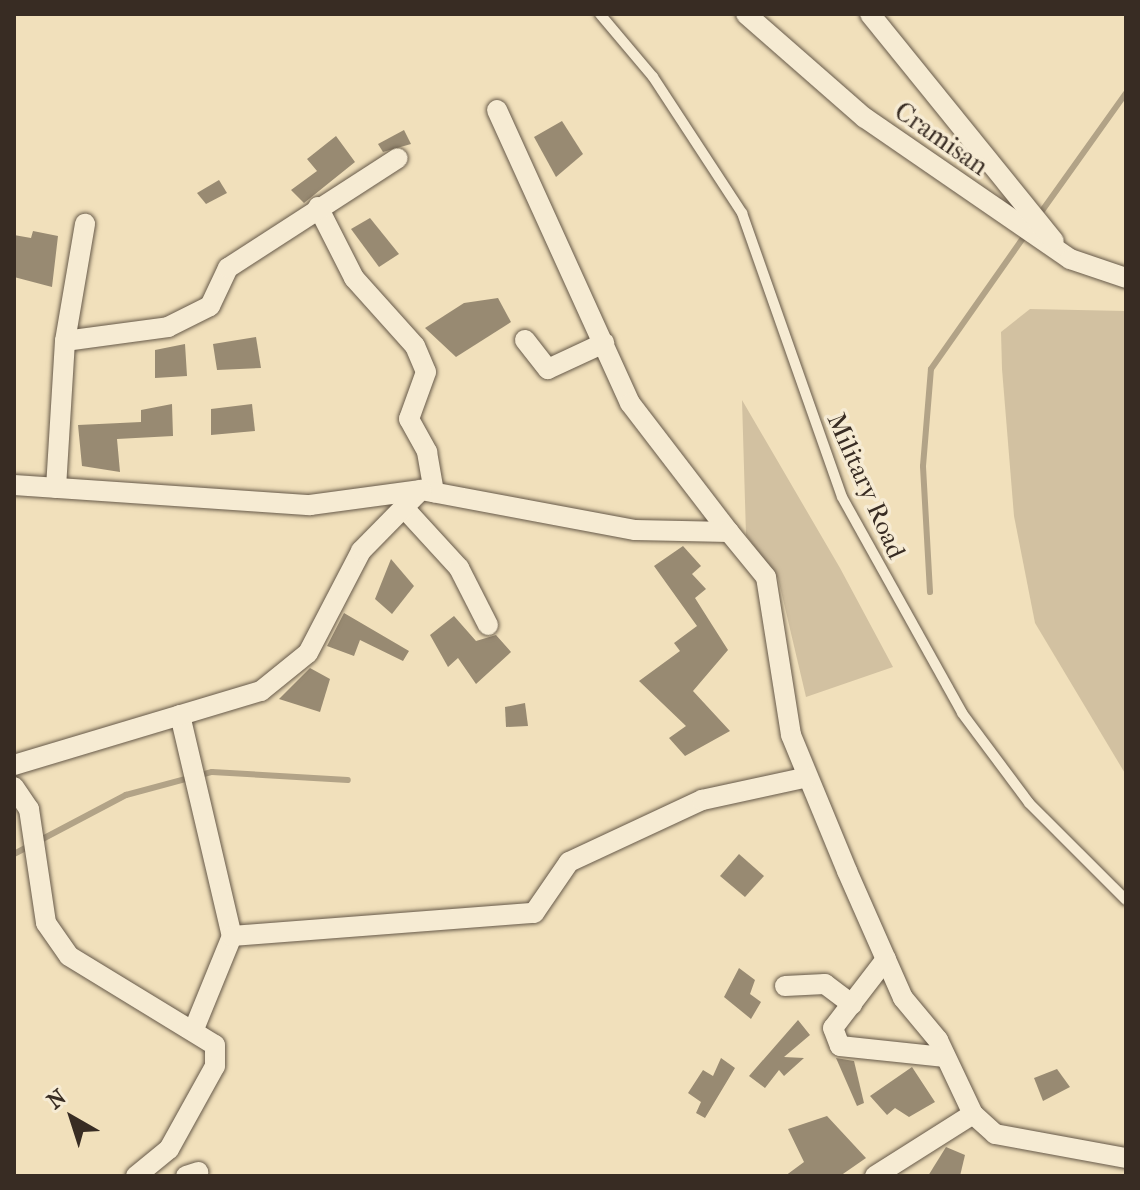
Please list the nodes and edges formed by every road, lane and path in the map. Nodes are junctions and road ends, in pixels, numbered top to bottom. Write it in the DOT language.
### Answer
graph roads {
  1 [pos="600,14"];
  2 [pos="746,14"];
  3 [pos="870,14"];
  4 [pos="497,110"];
  5 [pos="398,158"];
  6 [pos="318,207"];
  7 [pos="85,224"];
  8 [pos="1070,259"];
  9 [pos="1126,278"];
  10 [pos="525,340"];
  11 [pos="65,341"];
  12 [pos="604,343"];
  13 [pos="14,485"];
  14 [pos="56,488"];
  15 [pos="428,491"];
  16 [pos="405,509"];
  17 [pos="729,532"];
  18 [pos="488,625"];
  19 [pos="180,715"];
  20 [pos="14,765"];
  21 [pos="808,777"];
  22 [pos="14,787"];
  23 [pos="1126,900"];
  24 [pos="232,936"];
  25 [pos="886,959"];
  26 [pos="785,986"];
  27 [pos="852,1004"];
  28 [pos="194,1029"];
  29 [pos="945,1057"];
  30 [pos="973,1114"];
  31 [pos="1126,1158"];
  32 [pos="136,1176"];
  33 [pos="875,1176"];
  1 -- 23 [label="lane, Military Road"];
  2 -- 8 [label="street, Cramisan"];
  3 -- 8 [label="street"];
  4 -- 12 [label="street"];
  5 -- 6 [label="street"];
  6 -- 11 [label="street"];
  6 -- 15 [label="street"];
  7 -- 11 [label="street"];
  8 -- 9 [label="street, Cramisan"];
  10 -- 12 [label="street"];
  11 -- 14 [label="street"];
  12 -- 17 [label="street"];
  13 -- 14 [label="street"];
  14 -- 15 [label="street"];
  15 -- 16 [label="street"];
  15 -- 17 [label="street"];
  16 -- 18 [label="street"];
  16 -- 19 [label="street"];
  17 -- 21 [label="street"];
  19 -- 20 [label="street"];
  19 -- 24 [label="street"];
  21 -- 24 [label="street"];
  21 -- 25 [label="street"];
  22 -- 28 [label="street"];
  24 -- 28 [label="street"];
  25 -- 27 [label="street"];
  25 -- 29 [label="street"];
  26 -- 27 [label="street"];
  27 -- 29 [label="street"];
  28 -- 32 [label="street"];
  29 -- 30 [label="street"];
  30 -- 31 [label="street"];
  30 -- 33 [label="street"];
}
